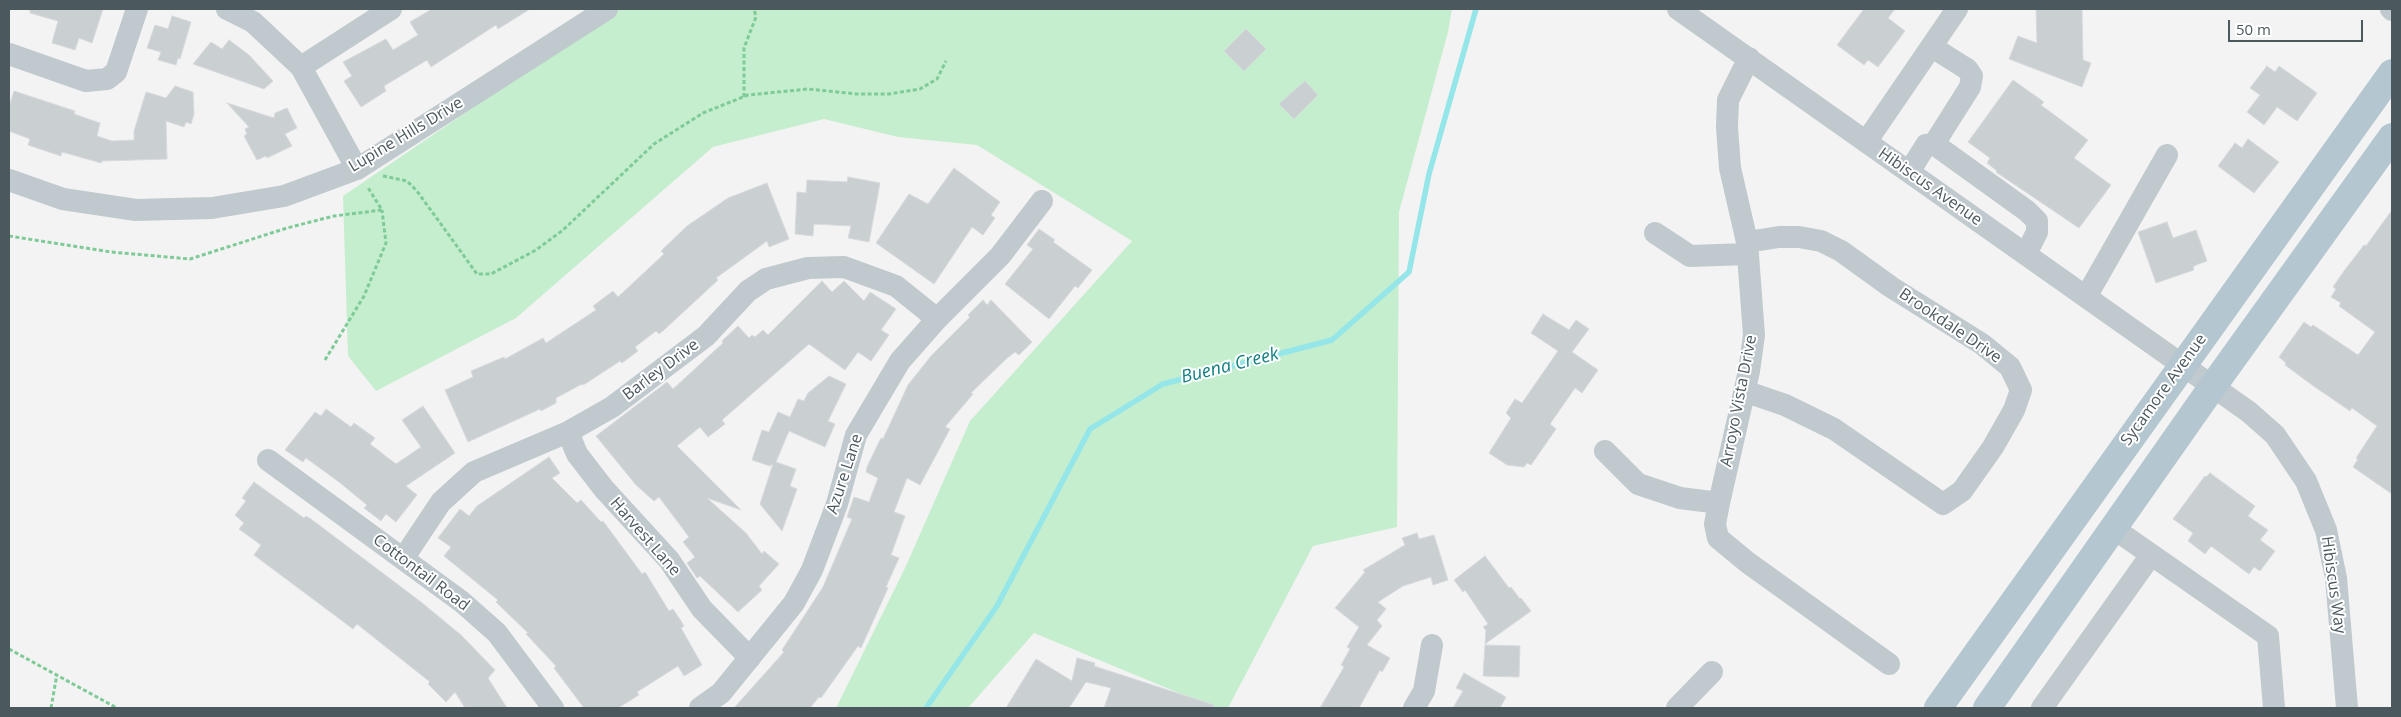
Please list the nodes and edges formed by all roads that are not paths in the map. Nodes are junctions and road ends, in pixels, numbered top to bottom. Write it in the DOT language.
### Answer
graph roads {
  1 [pos="137,9"];
  2 [pos="227,9"];
  3 [pos="391,9"];
  4 [pos="607,9"];
  5 [pos="1678,9"];
  6 [pos="1957,9"];
  7 [pos="1932,47"];
  8 [pos="9,54"];
  9 [pos="1749,58"];
  10 [pos="301,67"];
  11 [pos="2392,73"];
  12 [pos="2392,137"];
  13 [pos="1866,142"];
  14 [pos="1934,144"];
  15 [pos="2167,155"];
  16 [pos="357,168"];
  17 [pos="1909,172"];
  18 [pos="9,180"];
  19 [pos="1042,200"];
  20 [pos="1655,233"];
  21 [pos="1748,248"];
  22 [pos="2026,254"];
  23 [pos="2086,297"];
  24 [pos="936,319"];
  25 [pos="2182,364"];
  26 [pos="2213,386"];
  27 [pos="1744,392"];
  28 [pos="568,432"];
  29 [pos="1605,451"];
  30 [pos="268,460"];
  31 [pos="1719,503"];
  32 [pos="2113,528"];
  33 [pos="2151,555"];
  34 [pos="403,559"];
  35 [pos="1432,645"];
  36 [pos="750,658"];
  37 [pos="1889,664"];
  38 [pos="1712,672"];
  39 [pos="1990,707"];
  40 [pos="553,708"];
  41 [pos="700,708"];
  42 [pos="1414,708"];
  43 [pos="1677,708"];
  44 [pos="1938,708"];
  45 [pos="2042,708"];
  46 [pos="2274,708"];
  47 [pos="2346,708"];
  1 -- 8 [label="street"];
  2 -- 10 [label="street"];
  3 -- 10 [label="street"];
  4 -- 16 [label="street, Lupine Hills Drive"];
  5 -- 9 [label="street, Hibiscus Avenue"];
  6 -- 7 [label="street"];
  7 -- 13 [label="street"];
  7 -- 14 [label="street"];
  9 -- 13 [label="street, Hibiscus Avenue"];
  9 -- 21 [label="street, Arroyo Vista Drive"];
  10 -- 16 [label="street"];
  11 -- 25 [label="main road, Sycamore Avenue"];
  12 -- 26 [label="main road"];
  13 -- 17 [label="street, Hibiscus Avenue"];
  14 -- 17 [label="street"];
  14 -- 22 [label="street"];
  15 -- 23 [label="street"];
  16 -- 18 [label="street, Lupine Hills Drive"];
  17 -- 22 [label="street, Hibiscus Avenue"];
  19 -- 24 [label="street, Azure Lane"];
  20 -- 21 [label="street"];
  21 -- 27 [label="street, Arroyo Vista Drive"];
  21 -- 27 [label="street, Brookdale Drive"];
  22 -- 23 [label="street, Hibiscus Avenue"];
  23 -- 25 [label="street, Hibiscus Avenue"];
  24 -- 28 [label="street, Barley Drive"];
  24 -- 36 [label="street, Azure Lane"];
  25 -- 26 [label="street, Hibiscus Way"];
  25 -- 44 [label="main road, Sycamore Avenue"];
  26 -- 32 [label="main road"];
  26 -- 47 [label="street, Hibiscus Way"];
  27 -- 31 [label="street, Arroyo Vista Drive"];
  28 -- 34 [label="street, Barley Drive"];
  28 -- 36 [label="street, Harvest Lane"];
  29 -- 31 [label="street"];
  30 -- 34 [label="street, Cottontail Road"];
  31 -- 37 [label="street, Arroyo Vista Drive"];
  32 -- 33 [label="street"];
  32 -- 39 [label="main road"];
  33 -- 45 [label="street"];
  33 -- 46 [label="street"];
  34 -- 40 [label="street, Cottontail Road"];
  35 -- 42 [label="street"];
  36 -- 41 [label="street, Azure Lane"];
  38 -- 43 [label="street"];
}
